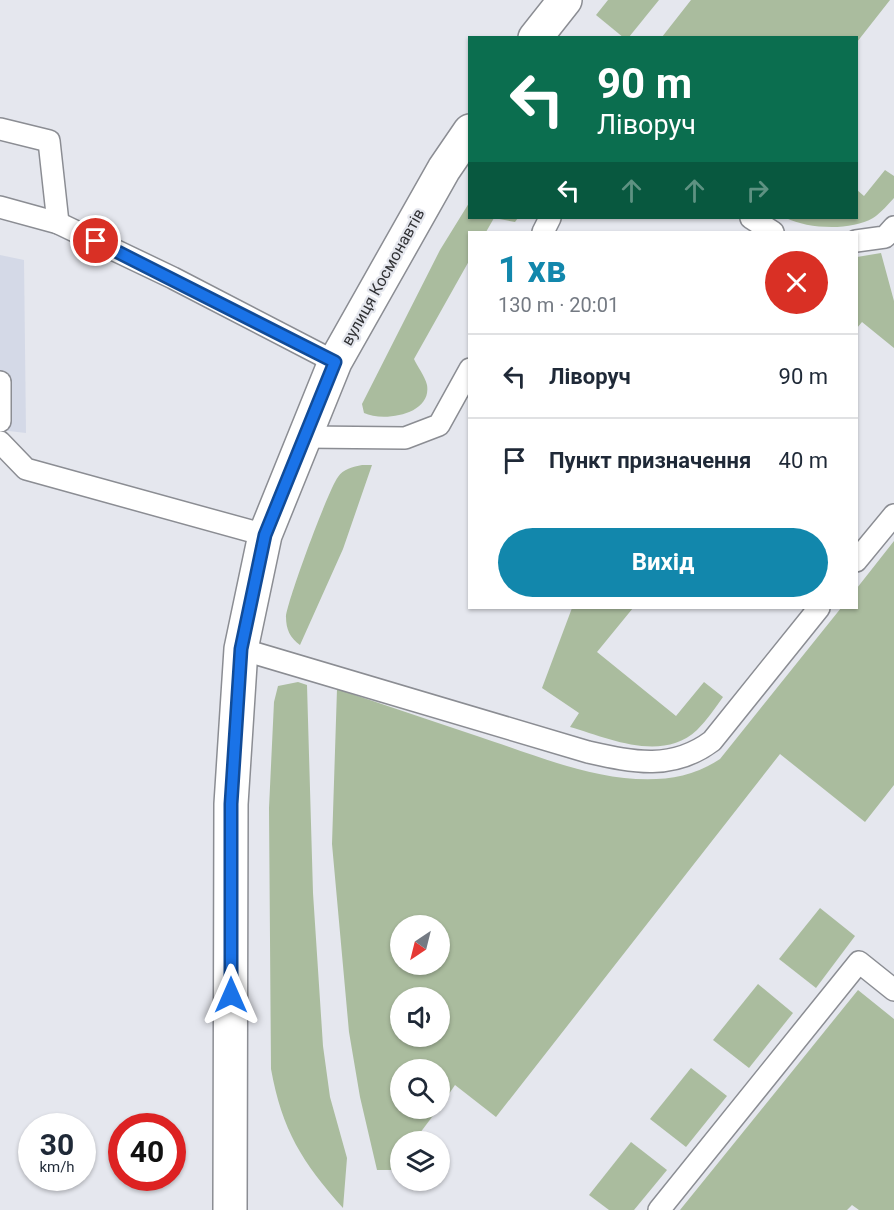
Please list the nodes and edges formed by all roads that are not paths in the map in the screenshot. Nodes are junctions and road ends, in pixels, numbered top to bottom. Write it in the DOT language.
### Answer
graph roads {
  1 [pos="564,0"];
  2 [pos="537,36"];
  3 [pos="0,129"];
  4 [pos="468,134"];
  5 [pos="0,207"];
  6 [pos="753,219"];
  7 [pos="58,223"];
  8 [pos="894,227"];
  9 [pos="771,231"];
  10 [pos="858,241"];
  11 [pos="335,362"];
  12 [pos="468,373"];
  13 [pos="0,382"];
  14 [pos="0,421"];
  15 [pos="305,437"];
  16 [pos="0,442"];
  17 [pos="894,515"];
  18 [pos="265,535"];
  19 [pos="858,559"];
  20 [pos="818,609"];
  21 [pos="241,649"];
  22 [pos="894,990"];
  23 [pos="230,1210"];
  24 [pos="659,1210"];
  1 -- 2 [label="street"];
  3 -- 7 [label="lane"];
  4 -- 11 [label="street, вулиця Космонавтів"];
  5 -- 7 [label="lane"];
  6 -- 9 [label="lane"];
  7 -- 11 [label="lane"];
  8 -- 10 [label="lane"];
  11 -- 15 [label="street, вулиця Космонавтів"];
  12 -- 15 [label="lane"];
  13 -- 14 [label="lane"];
  15 -- 18 [label="street, вулиця Космонавтів"];
  16 -- 18 [label="lane"];
  17 -- 19 [label="lane"];
  18 -- 21 [label="street, вулиця Космонавтів"];
  20 -- 21 [label="lane"];
  21 -- 23 [label="street, вулиця Космонавтів"];
  22 -- 24 [label="lane"];
}
